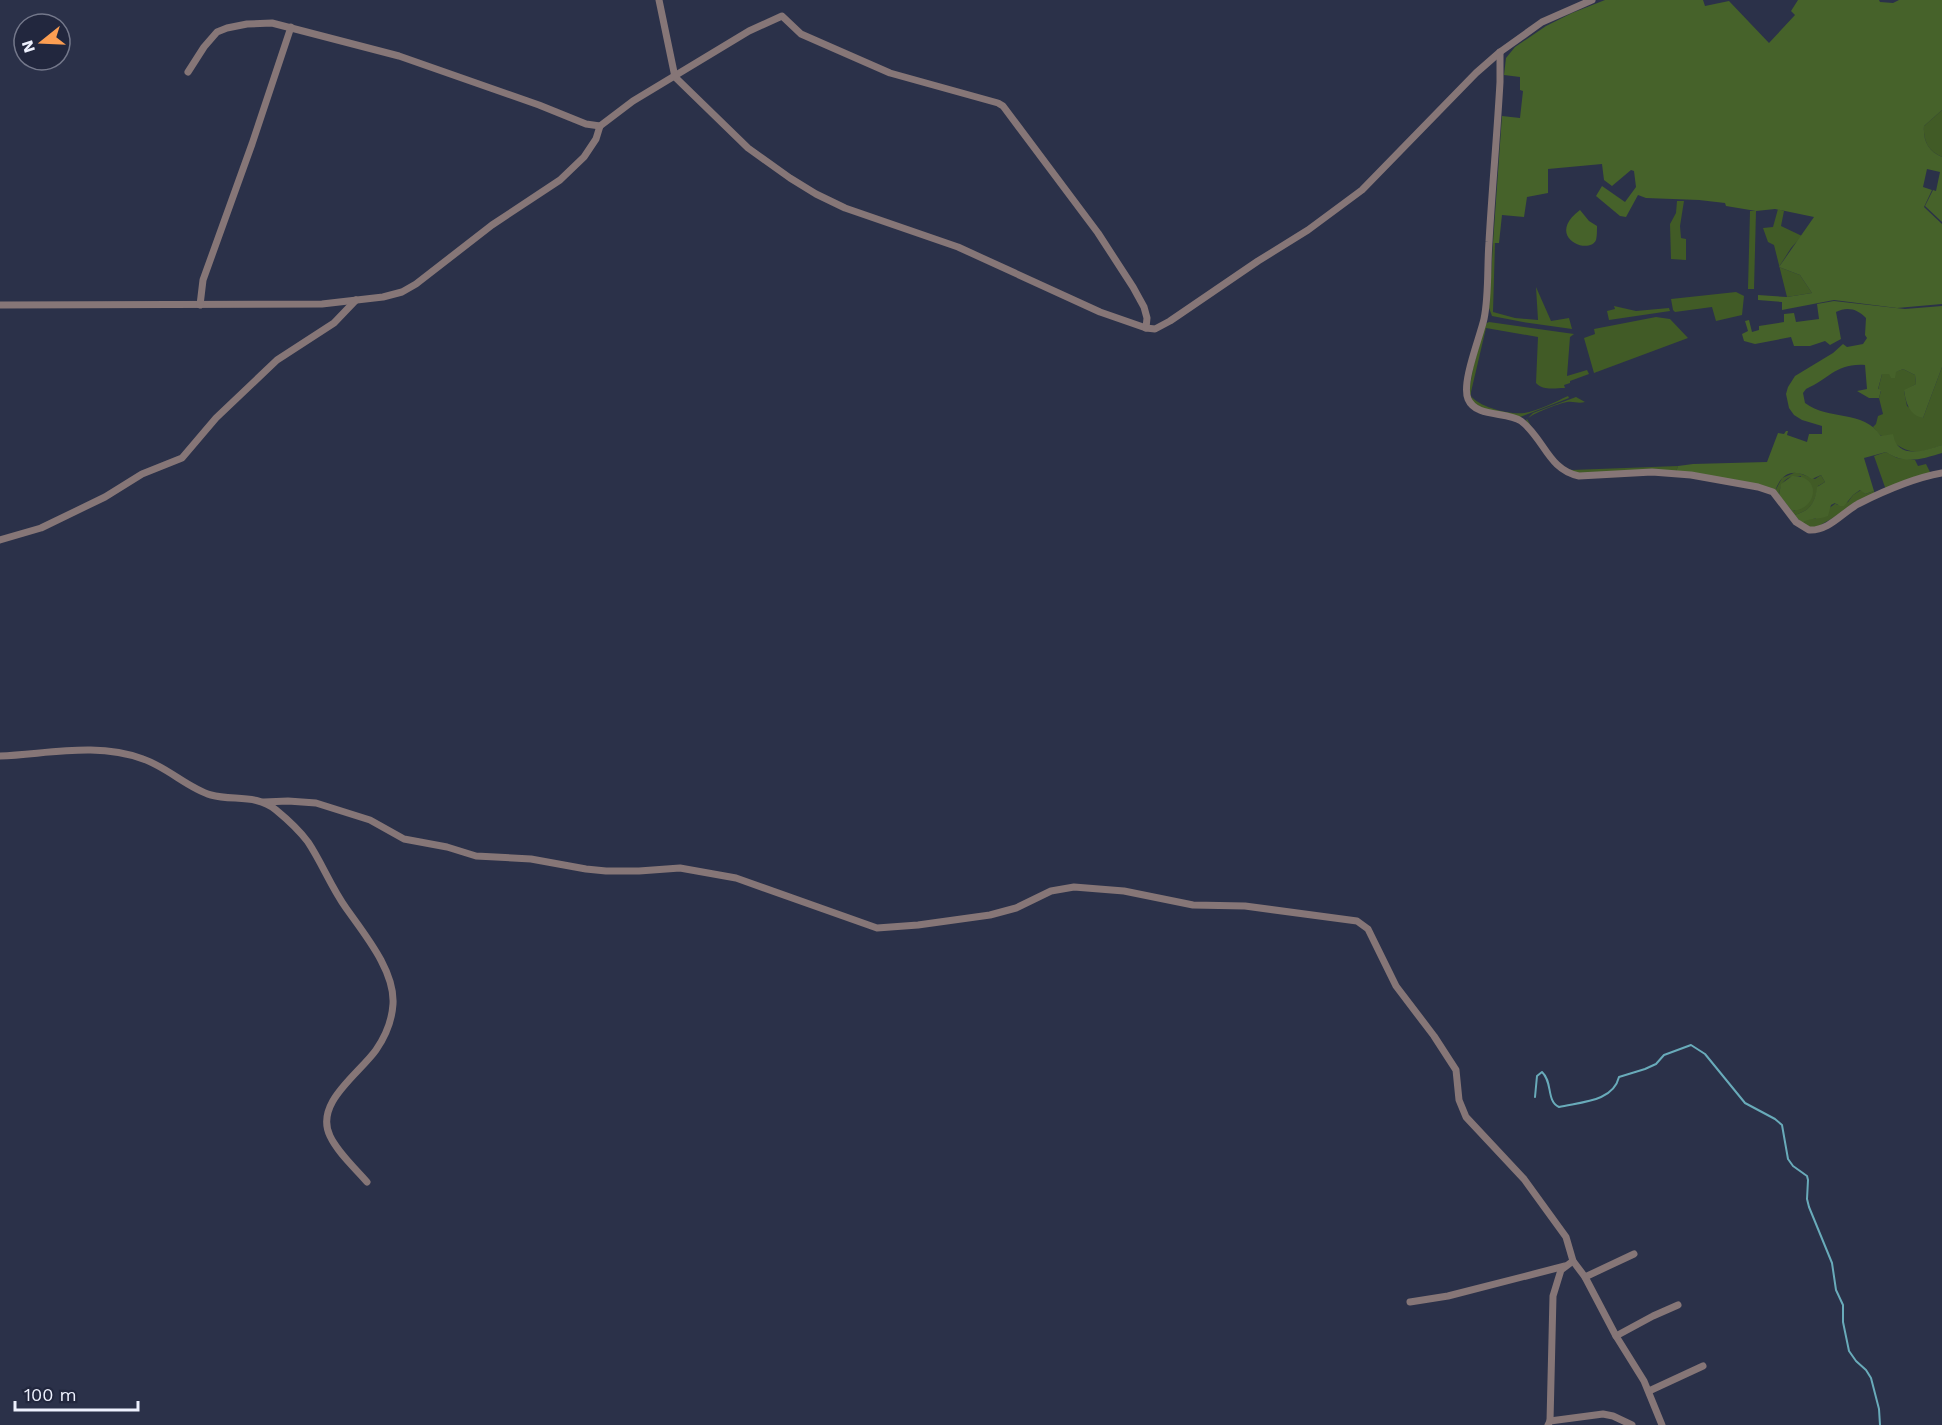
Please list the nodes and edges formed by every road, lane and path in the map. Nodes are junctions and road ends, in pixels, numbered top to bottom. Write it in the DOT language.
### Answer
graph roads {
  1 [pos="659,0"];
  2 [pos="1592,0"];
  3 [pos="291,27"];
  4 [pos="1500,52"];
  5 [pos="188,72"];
  6 [pos="675,77"];
  7 [pos="600,126"];
  8 [pos="356,300"];
  9 [pos="0,305"];
  10 [pos="200,305"];
  11 [pos="1146,328"];
  12 [pos="1942,473"];
  13 [pos="0,540"];
  14 [pos="0,756"];
  15 [pos="264,802"];
  16 [pos="367,1182"];
  17 [pos="1634,1254"];
  18 [pos="1573,1261"];
  19 [pos="1566,1266"];
  20 [pos="1585,1277"];
  21 [pos="1410,1302"];
  22 [pos="1678,1305"];
  23 [pos="1616,1336"];
  24 [pos="1703,1366"];
  25 [pos="1649,1391"];
  26 [pos="1549,1423"];
  27 [pos="1632,1425"];
  28 [pos="1662,1425"];
  1 -- 6 [label="street"];
  2 -- 4 [label="street"];
  3 -- 5 [label="street"];
  3 -- 7 [label="street"];
  3 -- 10 [label="street"];
  4 -- 11 [label="street"];
  4 -- 12 [label="street"];
  6 -- 7 [label="street"];
  6 -- 11 [label="street"];
  6 -- 11 [label="street"];
  7 -- 8 [label="street"];
  8 -- 10 [label="street"];
  8 -- 13 [label="street"];
  9 -- 10 [label="street"];
  14 -- 15 [label="street"];
  15 -- 16 [label="street"];
  15 -- 18 [label="street"];
  17 -- 20 [label="street"];
  18 -- 19 [label="street"];
  18 -- 20 [label="street"];
  19 -- 21 [label="street"];
  19 -- 26 [label="street"];
  20 -- 23 [label="street"];
  22 -- 23 [label="street"];
  23 -- 25 [label="street"];
  24 -- 25 [label="street"];
  25 -- 28 [label="street"];
  26 -- 27 [label="street"];
}
